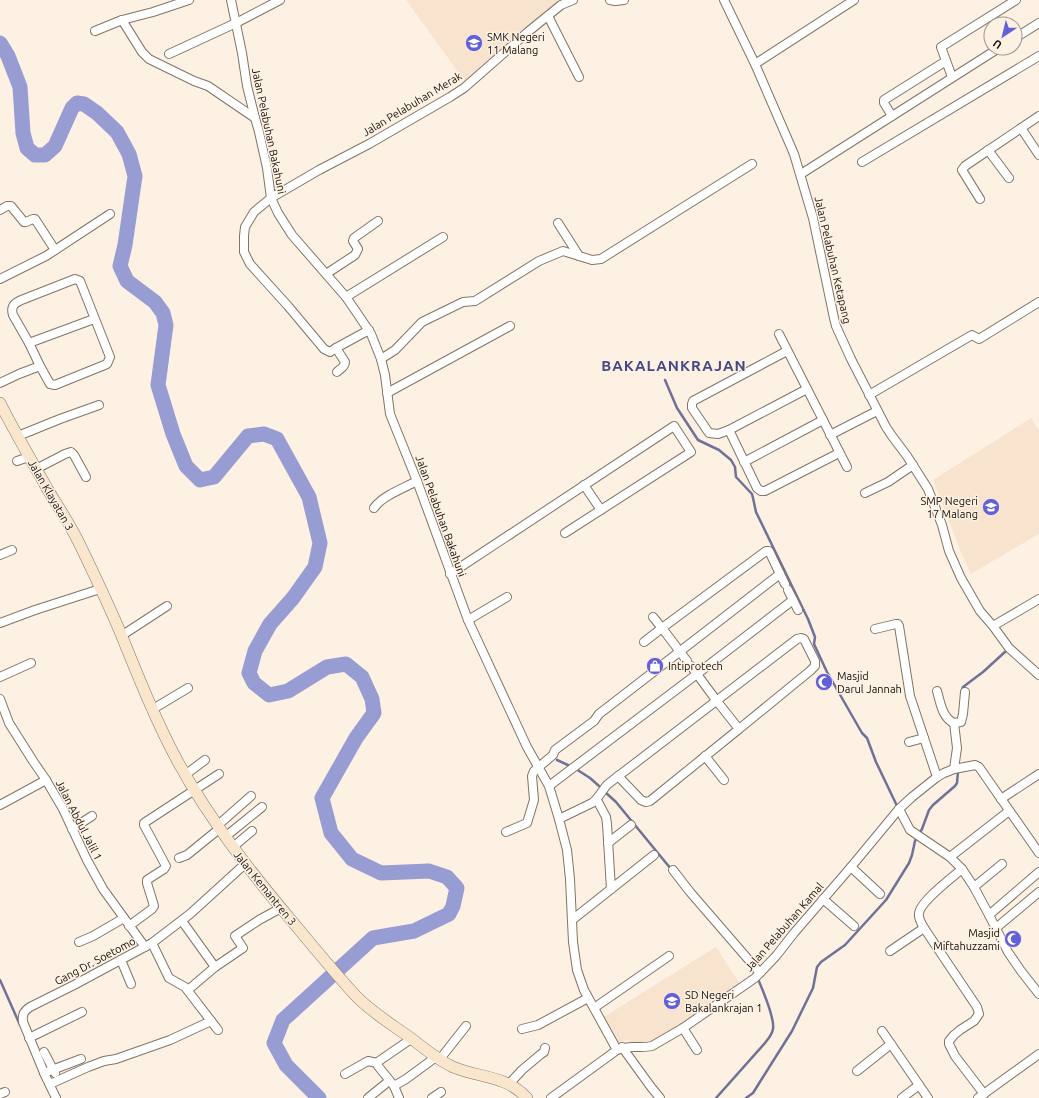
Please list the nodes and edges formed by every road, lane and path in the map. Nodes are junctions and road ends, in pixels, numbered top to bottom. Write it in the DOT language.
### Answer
graph roads {
  1 [pos="189,0"];
  2 [pos="231,0"];
  3 [pos="280,0"];
  4 [pos="573,0"];
  5 [pos="610,0"];
  6 [pos="624,0"];
  7 [pos="724,0"];
  8 [pos="854,0"];
  9 [pos="1016,0"];
  10 [pos="548,16"];
  11 [pos="122,20"];
  12 [pos="236,23"];
  13 [pos="1039,23"];
  14 [pos="95,31"];
  15 [pos="1023,33"];
  16 [pos="169,54"];
  17 [pos="986,56"];
  18 [pos="1039,56"];
  19 [pos="946,61"];
  20 [pos="755,64"];
  21 [pos="579,77"];
  22 [pos="952,77"];
  23 [pos="892,116"];
  24 [pos="1039,116"];
  25 [pos="255,118"];
  26 [pos="1021,128"];
  27 [pos="988,150"];
  28 [pos="1039,155"];
  29 [pos="862,162"];
  30 [pos="752,164"];
  31 [pos="801,174"];
  32 [pos="1009,178"];
  33 [pos="271,198"];
  34 [pos="980,199"];
  35 [pos="0,210"];
  36 [pos="110,214"];
  37 [pos="378,221"];
  38 [pos="558,222"];
  39 [pos="443,237"];
  40 [pos="55,250"];
  41 [pos="578,256"];
  42 [pos="326,274"];
  43 [pos="0,278"];
  44 [pos="346,297"];
  45 [pos="1039,302"];
  46 [pos="94,319"];
  47 [pos="510,326"];
  48 [pos="369,330"];
  49 [pos="779,334"];
  50 [pos="29,343"];
  51 [pos="336,348"];
  52 [pos="787,351"];
  53 [pos="381,359"];
  54 [pos="40,366"];
  55 [pos="337,372"];
  56 [pos="0,383"];
  57 [pos="807,389"];
  58 [pos="387,393"];
  59 [pos="869,395"];
  60 [pos="0,405"];
  61 [pos="99,405"];
  62 [pos="877,411"];
  63 [pos="822,420"];
  64 [pos="729,430"];
  65 [pos="18,436"];
  66 [pos="830,436"];
  67 [pos="839,453"];
  68 [pos="29,457"];
  69 [pos="17,461"];
  70 [pos="744,462"];
  71 [pos="913,465"];
  72 [pos="847,467"];
  73 [pos="36,469"];
  74 [pos="86,477"];
  75 [pos="417,481"];
  76 [pos="584,485"];
  77 [pos="865,493"];
  78 [pos="374,508"];
  79 [pos="601,510"];
  80 [pos="565,533"];
  81 [pos="12,550"];
  82 [pos="0,554"];
  83 [pos="450,574"];
  84 [pos="780,574"];
  85 [pos="100,589"];
  86 [pos="507,597"];
  87 [pos="1039,599"];
  88 [pos="793,600"];
  89 [pos="168,606"];
  90 [pos="798,610"];
  91 [pos="653,617"];
  92 [pos="468,620"];
  93 [pos="0,623"];
  94 [pos="993,626"];
  95 [pos="662,628"];
  96 [pos="875,629"];
  97 [pos="122,636"];
  98 [pos="644,642"];
  99 [pos="681,652"];
  100 [pos="31,663"];
  101 [pos="697,674"];
  102 [pos="1039,675"];
  103 [pos="0,677"];
  104 [pos="188,688"];
  105 [pos="937,690"];
  106 [pos="965,692"];
  107 [pos="0,699"];
  108 [pos="716,700"];
  109 [pos="153,710"];
  110 [pos="957,722"];
  111 [pos="739,729"];
  112 [pos="924,738"];
  113 [pos="909,742"];
  114 [pos="705,756"];
  115 [pos="205,760"];
  116 [pos="538,767"];
  117 [pos="954,769"];
  118 [pos="219,774"];
  119 [pos="1039,774"];
  120 [pos="186,775"];
  121 [pos="618,776"];
  122 [pos="937,777"];
  123 [pos="46,780"];
  124 [pos="724,780"];
  125 [pos="549,786"];
  126 [pos="194,790"];
  127 [pos="251,796"];
  128 [pos="1001,799"];
  129 [pos="597,800"];
  130 [pos="0,805"];
  131 [pos="262,807"];
  132 [pos="899,810"];
  133 [pos="1009,810"];
  134 [pos="92,816"];
  135 [pos="559,819"];
  136 [pos="632,825"];
  137 [pos="72,829"];
  138 [pos="221,831"];
  139 [pos="252,831"];
  140 [pos="506,832"];
  141 [pos="608,843"];
  142 [pos="233,847"];
  143 [pos="1039,853"];
  144 [pos="654,855"];
  145 [pos="950,857"];
  146 [pos="179,858"];
  147 [pos="245,864"];
  148 [pos="1002,864"];
  149 [pos="851,867"];
  150 [pos="962,869"];
  151 [pos="673,870"];
  152 [pos="1039,872"];
  153 [pos="974,887"];
  154 [pos="611,889"];
  155 [pos="1039,892"];
  156 [pos="880,894"];
  157 [pos="823,899"];
  158 [pos="281,908"];
  159 [pos="989,915"];
  160 [pos="124,918"];
  161 [pos="572,920"];
  162 [pos="182,921"];
  163 [pos="129,926"];
  164 [pos="854,926"];
  165 [pos="924,928"];
  166 [pos="996,928"];
  167 [pos="79,942"];
  168 [pos="149,945"];
  169 [pos="890,952"];
  170 [pos="669,956"];
  171 [pos="121,960"];
  172 [pos="215,967"];
  173 [pos="760,973"];
  174 [pos="131,984"];
  175 [pos="188,990"];
  176 [pos="1039,994"];
  177 [pos="588,998"];
  178 [pos="594,1008"];
  179 [pos="82,1012"];
  180 [pos="211,1021"];
  181 [pos="466,1026"];
  182 [pos="683,1028"];
  183 [pos="522,1029"];
  184 [pos="218,1030"];
  185 [pos="882,1031"];
  186 [pos="29,1038"];
  187 [pos="411,1039"];
  188 [pos="891,1044"];
  189 [pos="545,1048"];
  190 [pos="619,1048"];
  191 [pos="697,1050"];
  192 [pos="44,1052"];
  193 [pos="1039,1054"];
  194 [pos="438,1058"];
  195 [pos="81,1059"];
  196 [pos="377,1063"];
  197 [pos="53,1070"];
  198 [pos="857,1070"];
  199 [pos="44,1073"];
  200 [pos="344,1074"];
  201 [pos="57,1078"];
  202 [pos="50,1084"];
  203 [pos="391,1084"];
  204 [pos="508,1084"];
  205 [pos="919,1085"];
  206 [pos="442,1092"];
  207 [pos="981,1096"];
  208 [pos="658,1097"];
  209 [pos="56,1098"];
  210 [pos="368,1098"];
  211 [pos="399,1098"];
  212 [pos="432,1098"];
  213 [pos="527,1098"];
  214 [pos="551,1098"];
  215 [pos="902,1098"];
  216 [pos="928,1098"];
  1 -- 11 [label="street"];
  2 -- 12 [label="street, Jalan Pelabuhan Bakahuni"];
  3 -- 12 [label="street"];
  4 -- 10 [label="street, Jalan Pelabuhan Merak"];
  5 -- 6 [label="street"];
  7 -- 20 [label="street, Jalan Pelabuhan Ketapang"];
  8 -- 20 [label="street"];
  9 -- 19 [label="street"];
  10 -- 21 [label="street"];
  10 -- 33 [label="street, Jalan Pelabuhan Merak"];
  11 -- 14 [label="street"];
  11 -- 25 [label="street"];
  12 -- 16 [label="street"];
  12 -- 25 [label="street, Jalan Pelabuhan Bakahuni"];
  13 -- 15 [label="street"];
  17 -- 22 [label="street"];
  18 -- 29 [label="street"];
  19 -- 22 [label="street"];
  19 -- 23 [label="street"];
  20 -- 31 [label="street, Jalan Pelabuhan Ketapang"];
  22 -- 23 [label="street"];
  23 -- 31 [label="street"];
  24 -- 26 [label="street"];
  25 -- 33 [label="street, Jalan Pelabuhan Bakahuni"];
  26 -- 27 [label="street"];
  26 -- 28 [label="street"];
  27 -- 32 [label="street"];
  27 -- 34 [label="street"];
  30 -- 41 [label="street"];
  31 -- 59 [label="street, Jalan Pelabuhan Ketapang"];
  33 -- 42 [label="street, Jalan Pelabuhan Bakahuni"];
  33 -- 51 [label="street, Jalan Pelabuhan Merak"];
  35 -- 40 [label="street"];
  36 -- 40 [label="street"];
  37 -- 42 [label="street"];
  38 -- 41 [label="street"];
  39 -- 44 [label="street"];
  40 -- 43 [label="street"];
  41 -- 53 [label="street"];
  42 -- 44 [label="street, Jalan Pelabuhan Bakahuni"];
  44 -- 48 [label="street, Jalan Pelabuhan Bakahuni"];
  45 -- 59 [label="street"];
  46 -- 50 [label="street"];
  46 -- 50 [label="street"];
  46 -- 54 [label="street"];
  47 -- 58 [label="street"];
  48 -- 51 [label="street"];
  48 -- 53 [label="street, Jalan Pelabuhan Bakahuni"];
  49 -- 52 [label="street"];
  50 -- 54 [label="street"];
  51 -- 55 [label="street"];
  52 -- 57 [label="street"];
  52 -- 64 [label="street"];
  53 -- 58 [label="street, Jalan Pelabuhan Bakahuni"];
  54 -- 56 [label="street"];
  57 -- 63 [label="street"];
  57 -- 64 [label="street"];
  58 -- 75 [label="street, Jalan Pelabuhan Bakahuni"];
  59 -- 62 [label="street, Jalan Pelabuhan Ketapang"];
  60 -- 65 [label="street, Jalan Klayatan 3"];
  61 -- 65 [label="street"];
  62 -- 66 [label="street"];
  62 -- 71 [label="street, Jalan Pelabuhan Ketapang"];
  63 -- 66 [label="street"];
  63 -- 70 [label="street"];
  64 -- 70 [label="street"];
  65 -- 68 [label="street, Jalan Klayatan 3"];
  66 -- 67 [label="street"];
  67 -- 70 [label="street"];
  67 -- 72 [label="street"];
  68 -- 69 [label="street"];
  68 -- 73 [label="street, Jalan Klayatan 3"];
  71 -- 77 [label="street"];
  71 -- 94 [label="street, Jalan Pelabuhan Ketapang"];
  73 -- 74 [label="street"];
  73 -- 85 [label="street, Jalan Klayatan 3"];
  75 -- 78 [label="street"];
  75 -- 83 [label="street, Jalan Pelabuhan Bakahuni"];
  76 -- 79 [label="street"];
  76 -- 79 [label="street"];
  76 -- 83 [label="street"];
  79 -- 80 [label="street"];
  81 -- 82 [label="street"];
  83 -- 92 [label="street, Jalan Pelabuhan Bakahuni"];
  84 -- 88 [label="street"];
  84 -- 95 [label="street"];
  84 -- 99 [label="street"];
  85 -- 93 [label="street"];
  85 -- 97 [label="street, Jalan Kemantren 3"];
  86 -- 92 [label="street"];
  87 -- 94 [label="street"];
  88 -- 90 [label="street"];
  88 -- 101 [label="street"];
  89 -- 97 [label="street"];
  91 -- 95 [label="street"];
  92 -- 116 [label="street, Jalan Pelabuhan Bakahuni"];
  94 -- 102 [label="street, Jalan Pelabuhan Ketapang"];
  95 -- 98 [label="street"];
  95 -- 99 [label="street"];
  96 -- 112 [label="street"];
  97 -- 109 [label="street, Jalan Kemantren 3"];
  99 -- 101 [label="street"];
  99 -- 116 [label="street"];
  100 -- 103 [label="street"];
  101 -- 108 [label="street"];
  101 -- 125 [label="street"];
  104 -- 109 [label="street"];
  105 -- 110 [label="street"];
  106 -- 110 [label="street"];
  107 -- 123 [label="street, Jalan Abdul Jalil 1"];
  108 -- 111 [label="street"];
  108 -- 111 [label="street"];
  108 -- 121 [label="street"];
  109 -- 120 [label="street, Jalan Kemantren 3"];
  110 -- 117 [label="street"];
  111 -- 114 [label="street"];
  112 -- 113 [label="street"];
  112 -- 122 [label="street"];
  114 -- 121 [label="street"];
  114 -- 124 [label="street"];
  115 -- 120 [label="street"];
  116 -- 125 [label="street, Jalan Pelabuhan Bakahuni"];
  116 -- 140 [label="street"];
  117 -- 122 [label="street, Jalan Pelabuhan Kamal"];
  117 -- 128 [label="street, Jalan Pelabuhan Kamal"];
  118 -- 126 [label="street"];
  119 -- 128 [label="street"];
  120 -- 126 [label="street, Jalan Kemantren 3"];
  121 -- 129 [label="street"];
  122 -- 132 [label="street, Jalan Pelabuhan Kamal"];
  123 -- 130 [label="street"];
  123 -- 137 [label="street, Jalan Abdul Jalil 1"];
  125 -- 135 [label="street, Jalan Pelabuhan Bakahuni"];
  126 -- 138 [label="street, Jalan Kemantren 3"];
  126 -- 163 [label="street"];
  127 -- 138 [label="street"];
  128 -- 133 [label="street"];
  129 -- 135 [label="street"];
  129 -- 141 [label="street"];
  131 -- 138 [label="street"];
  132 -- 145 [label="street"];
  132 -- 149 [label="street, Jalan Pelabuhan Kamal"];
  133 -- 143 [label="street"];
  133 -- 145 [label="street"];
  134 -- 137 [label="street"];
  135 -- 161 [label="street, Jalan Pelabuhan Bakahuni"];
  136 -- 141 [label="street"];
  137 -- 160 [label="street, Jalan Abdul Jalil 1"];
  138 -- 142 [label="street, Jalan Kemantren 3"];
  138 -- 146 [label="street"];
  139 -- 142 [label="street"];
  141 -- 154 [label="street"];
  142 -- 147 [label="street, Jalan Kemantren 3"];
  144 -- 154 [label="street"];
  145 -- 150 [label="street"];
  147 -- 158 [label="street, Jalan Kemantren 3"];
  147 -- 162 [label="street, Gang Dr. Soetomo"];
  148 -- 153 [label="street"];
  149 -- 156 [label="street"];
  149 -- 157 [label="street, Jalan Pelabuhan Kamal"];
  150 -- 153 [label="street"];
  150 -- 165 [label="street"];
  151 -- 173 [label="street"];
  152 -- 159 [label="street"];
  153 -- 159 [label="street"];
  154 -- 161 [label="street"];
  155 -- 166 [label="street"];
  157 -- 164 [label="street"];
  157 -- 173 [label="street, Jalan Pelabuhan Kamal"];
  158 -- 172 [label="street"];
  158 -- 187 [label="street, Jalan Kemantren 3"];
  159 -- 166 [label="street"];
  160 -- 163 [label="street, Jalan Abdul Jalil 1"];
  160 -- 167 [label="street"];
  161 -- 177 [label="street, Jalan Pelabuhan Bakahuni"];
  162 -- 168 [label="street, Gang Dr. Soetomo"];
  162 -- 172 [label="street"];
  163 -- 168 [label="street, Jalan Abdul Jalil 1"];
  165 -- 169 [label="street"];
  165 -- 207 [label="street"];
  166 -- 176 [label="street"];
  168 -- 171 [label="street, Gang Dr. Soetomo"];
  168 -- 175 [label="street, Jalan Abdul Jalil 1"];
  170 -- 178 [label="street"];
  171 -- 174 [label="street"];
  171 -- 186 [label="street, Gang Dr. Soetomo"];
  172 -- 175 [label="street"];
  173 -- 182 [label="street, Jalan Pelabuhan Kamal"];
  175 -- 180 [label="street"];
  177 -- 178 [label="street, Jalan Pelabuhan Bakahuni"];
  177 -- 183 [label="street"];
  178 -- 190 [label="street, Jalan Pelabuhan Bakahuni"];
  179 -- 186 [label="street"];
  180 -- 184 [label="street"];
  180 -- 202 [label="street"];
  181 -- 194 [label="street"];
  182 -- 190 [label="street, Jalan Pelabuhan Kamal"];
  182 -- 191 [label="street"];
  185 -- 188 [label="street"];
  186 -- 199 [label="street, Gang Dr. Soetomo"];
  187 -- 194 [label="street, Jalan Kemantren 3"];
  187 -- 196 [label="street"];
  188 -- 198 [label="street"];
  188 -- 205 [label="street"];
  189 -- 204 [label="street"];
  190 -- 208 [label="street, Jalan Pelabuhan Bakahuni"];
  190 -- 214 [label="street"];
  192 -- 197 [label="street"];
  193 -- 207 [label="street"];
  194 -- 203 [label="street"];
  194 -- 204 [label="street, Jalan Kemantren 3"];
  195 -- 197 [label="street"];
  196 -- 200 [label="street"];
  196 -- 203 [label="street"];
  197 -- 199 [label="street"];
  197 -- 201 [label="street"];
  199 -- 202 [label="street, Gang Dr. Soetomo"];
  202 -- 209 [label="street, Gang Dr. Soetomo"];
  203 -- 210 [label="street"];
  203 -- 211 [label="street"];
  204 -- 213 [label="street, Jalan Kemantren 3"];
  205 -- 215 [label="street"];
  205 -- 216 [label="street"];
  206 -- 212 [label="street"];
}
